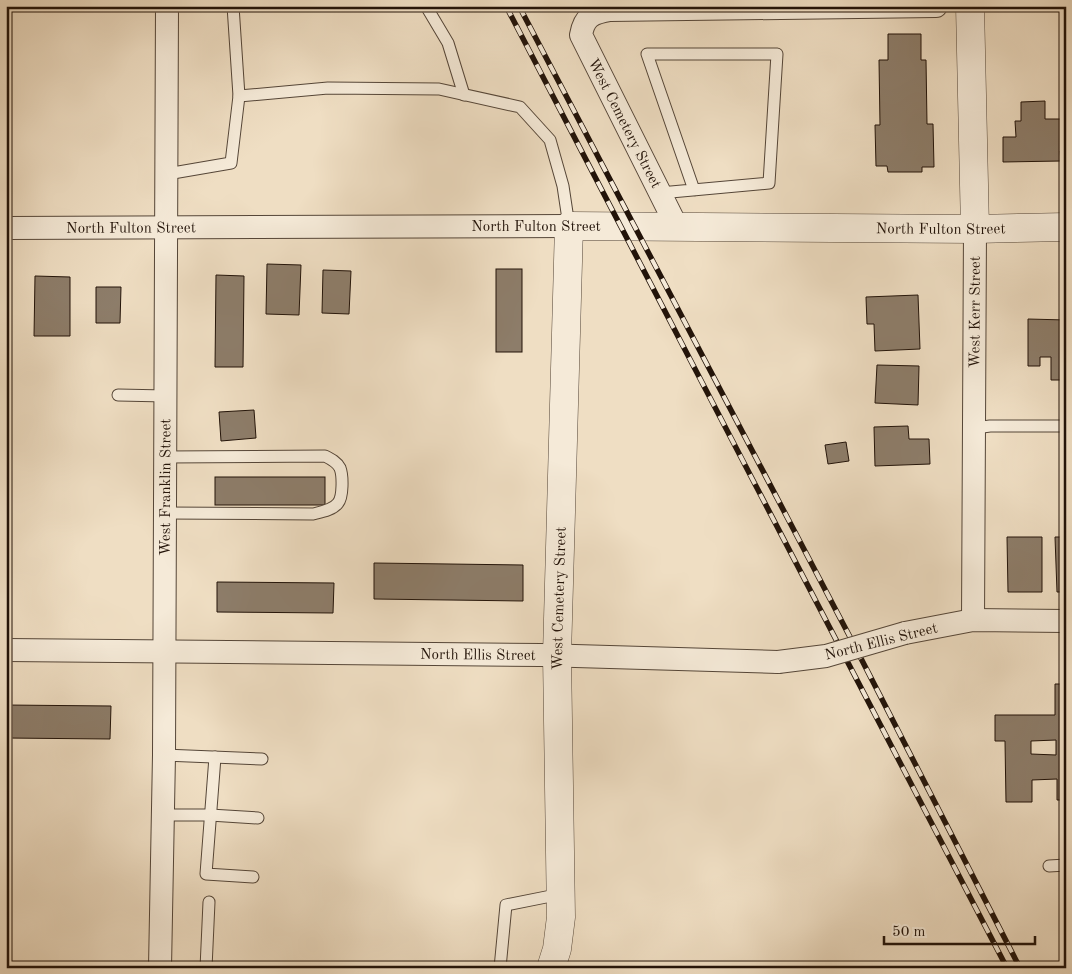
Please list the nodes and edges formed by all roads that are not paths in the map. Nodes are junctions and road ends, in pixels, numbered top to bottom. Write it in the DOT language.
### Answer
graph roads {
  1 [pos="167,6"];
  2 [pos="232,6"];
  3 [pos="426,6"];
  4 [pos="936,6"];
  5 [pos="970,6"];
  6 [pos="464,95"];
  7 [pos="239,96"];
  8 [pos="166,174"];
  9 [pos="694,190"];
  10 [pos="660,193"];
  11 [pos="569,226"];
  12 [pos="166,227"];
  13 [pos="677,227"];
  14 [pos="1066,227"];
  15 [pos="6,228"];
  16 [pos="974,229"];
  17 [pos="118,396"];
  18 [pos="166,396"];
  19 [pos="1066,426"];
  20 [pos="974,428"];
  21 [pos="165,457"];
  22 [pos="165,513"];
  23 [pos="973,620"];
  24 [pos="1066,621"];
  25 [pos="6,650"];
  26 [pos="164,650"];
  27 [pos="557,655"];
  28 [pos="164,755"];
  29 [pos="215,757"];
  30 [pos="262,759"];
  31 [pos="162,815"];
  32 [pos="210,815"];
  33 [pos="258,818"];
  34 [pos="1066,865"];
  35 [pos="1049,866"];
  36 [pos="253,877"];
  37 [pos="561,894"];
  38 [pos="208,902"];
  39 [pos="160,968"];
  40 [pos="206,968"];
  41 [pos="500,968"];
  42 [pos="551,968"];
  1 -- 8 [label="street, West Franklin Street"];
  2 -- 7 [label="lane"];
  3 -- 6 [label="lane"];
  4 -- 10 [label="street, West Cemetery Street"];
  5 -- 16 [label="street, West Kerr Street"];
  6 -- 7 [label="lane"];
  6 -- 11 [label="lane"];
  7 -- 8 [label="lane"];
  8 -- 12 [label="street, West Franklin Street"];
  9 -- 9 [label="lane"];
  9 -- 10 [label="lane"];
  10 -- 13 [label="street, West Cemetery Street"];
  11 -- 12 [label="street, North Fulton Street"];
  11 -- 13 [label="street, North Fulton Street"];
  11 -- 27 [label="street, West Cemetery Street"];
  12 -- 15 [label="street, North Fulton Street"];
  12 -- 18 [label="street, West Franklin Street"];
  13 -- 16 [label="street, North Fulton Street"];
  14 -- 16 [label="street, North Fulton Street"];
  16 -- 20 [label="street, West Kerr Street"];
  17 -- 18 [label="lane"];
  18 -- 21 [label="street, West Franklin Street"];
  19 -- 20 [label="lane"];
  20 -- 23 [label="street, West Kerr Street"];
  21 -- 22 [label="street, West Franklin Street"];
  21 -- 22 [label="lane"];
  22 -- 26 [label="street, West Franklin Street"];
  23 -- 24 [label="street, North Ellis Street"];
  23 -- 27 [label="street, North Ellis Street, bridge"];
  25 -- 26 [label="street, North Ellis Street"];
  26 -- 27 [label="street, North Ellis Street"];
  26 -- 28 [label="street, West Franklin Street"];
  27 -- 37 [label="street, West Cemetery Street"];
  28 -- 29 [label="lane"];
  28 -- 31 [label="street, West Franklin Street"];
  29 -- 30 [label="lane"];
  29 -- 32 [label="lane"];
  31 -- 32 [label="lane"];
  31 -- 39 [label="street, West Franklin Street"];
  32 -- 33 [label="lane"];
  32 -- 36 [label="lane"];
  34 -- 35 [label="lane"];
  37 -- 41 [label="lane"];
  37 -- 42 [label="street, West Cemetery Street"];
  38 -- 40 [label="lane"];
}
